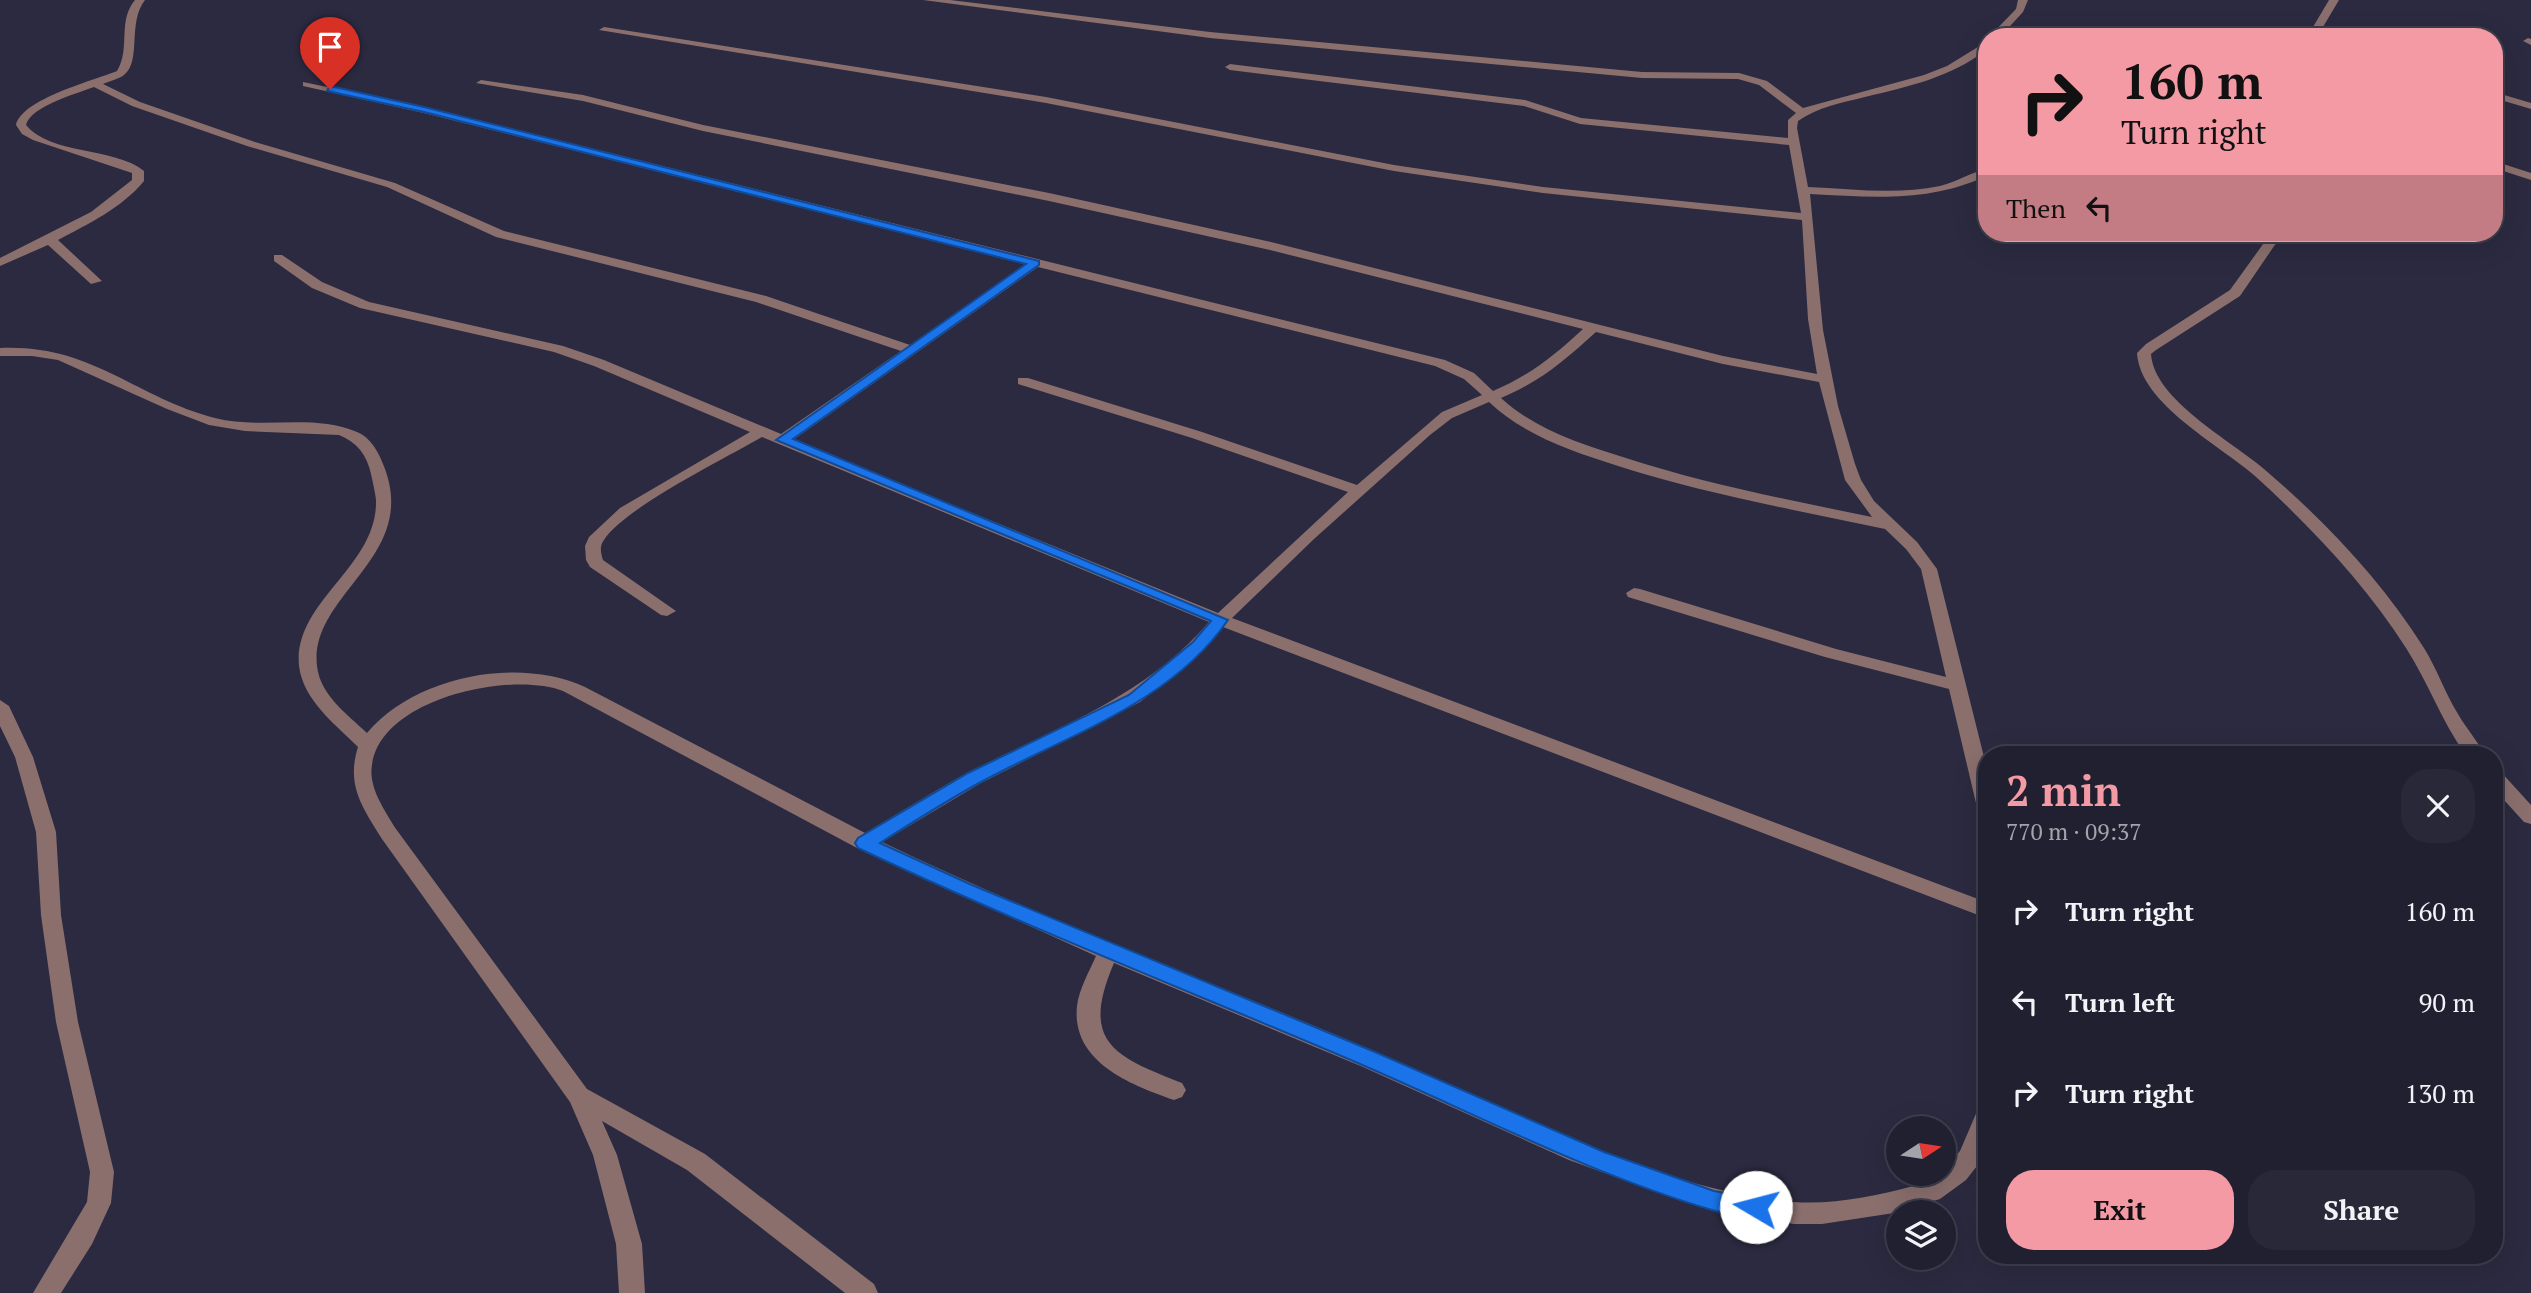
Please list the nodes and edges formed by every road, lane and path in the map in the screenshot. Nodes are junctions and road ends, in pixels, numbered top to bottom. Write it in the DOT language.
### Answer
graph roads {
  1 [pos="140,0"];
  2 [pos="928,0"];
  3 [pos="2023,0"];
  4 [pos="2334,0"];
  5 [pos="2003,28"];
  6 [pos="2318,28"];
  7 [pos="604,30"];
  8 [pos="1978,51"];
  9 [pos="1230,67"];
  10 [pos="481,83"];
  11 [pos="307,84"];
  12 [pos="97,85"];
  13 [pos="2503,98"];
  14 [pos="2531,106"];
  15 [pos="1802,112"];
  16 [pos="1795,142"];
  17 [pos="2503,167"];
  18 [pos="1978,176"];
  19 [pos="2531,177"];
  20 [pos="1803,190"];
  21 [pos="1807,217"];
  22 [pos="50,240"];
  23 [pos="2270,242"];
  24 [pos="278,258"];
  25 [pos="0,262"];
  26 [pos="1035,263"];
  27 [pos="96,281"];
  28 [pos="1592,328"];
  29 [pos="912,350"];
  30 [pos="0,352"];
  31 [pos="1828,380"];
  32 [pos="1023,381"];
  33 [pos="1491,398"];
  34 [pos="762,431"];
  35 [pos="783,440"];
  36 [pos="1360,491"];
  37 [pos="1893,526"];
  38 [pos="1634,593"];
  39 [pos="667,611"];
  40 [pos="1220,620"];
  41 [pos="1959,686"];
  42 [pos="0,706"];
  43 [pos="367,744"];
  44 [pos="2470,746"];
  45 [pos="1978,768"];
  46 [pos="2503,787"];
  47 [pos="2531,817"];
  48 [pos="864,843"];
  49 [pos="1978,908"];
  50 [pos="1109,950"];
  51 [pos="1174,1090"];
  52 [pos="579,1096"];
  53 [pos="1978,1141"];
  54 [pos="46,1293"];
  55 [pos="632,1293"];
  56 [pos="866,1293"];
  1 -- 12 [label="street"];
  2 -- 15 [label="street"];
  3 -- 5 [label="street"];
  4 -- 6 [label="street"];
  7 -- 21 [label="street"];
  8 -- 15 [label="street"];
  9 -- 16 [label="street"];
  10 -- 28 [label="street"];
  11 -- 26 [label="street"];
  12 -- 22 [label="street"];
  12 -- 29 [label="street"];
  13 -- 14 [label="street"];
  15 -- 16 [label="street"];
  16 -- 20 [label="street"];
  17 -- 19 [label="street"];
  18 -- 20 [label="street"];
  20 -- 21 [label="street"];
  21 -- 31 [label="street"];
  22 -- 25 [label="street"];
  22 -- 27 [label="street"];
  23 -- 44 [label="street"];
  24 -- 34 [label="street"];
  26 -- 29 [label="street"];
  26 -- 33 [label="street"];
  28 -- 31 [label="street"];
  28 -- 33 [label="street"];
  29 -- 35 [label="street"];
  30 -- 43 [label="street"];
  31 -- 37 [label="street"];
  32 -- 36 [label="street"];
  33 -- 36 [label="street"];
  33 -- 37 [label="street"];
  34 -- 35 [label="street"];
  34 -- 39 [label="street"];
  35 -- 40 [label="street"];
  36 -- 40 [label="street"];
  37 -- 41 [label="street"];
  38 -- 41 [label="street"];
  40 -- 48 [label="street"];
  40 -- 49 [label="street"];
  41 -- 45 [label="street"];
  42 -- 54 [label="street"];
  43 -- 48 [label="street"];
  43 -- 52 [label="street"];
  46 -- 47 [label="street"];
  48 -- 50 [label="street"];
  50 -- 51 [label="street"];
  50 -- 53 [label="street"];
  52 -- 55 [label="street"];
  52 -- 56 [label="street"];
}
